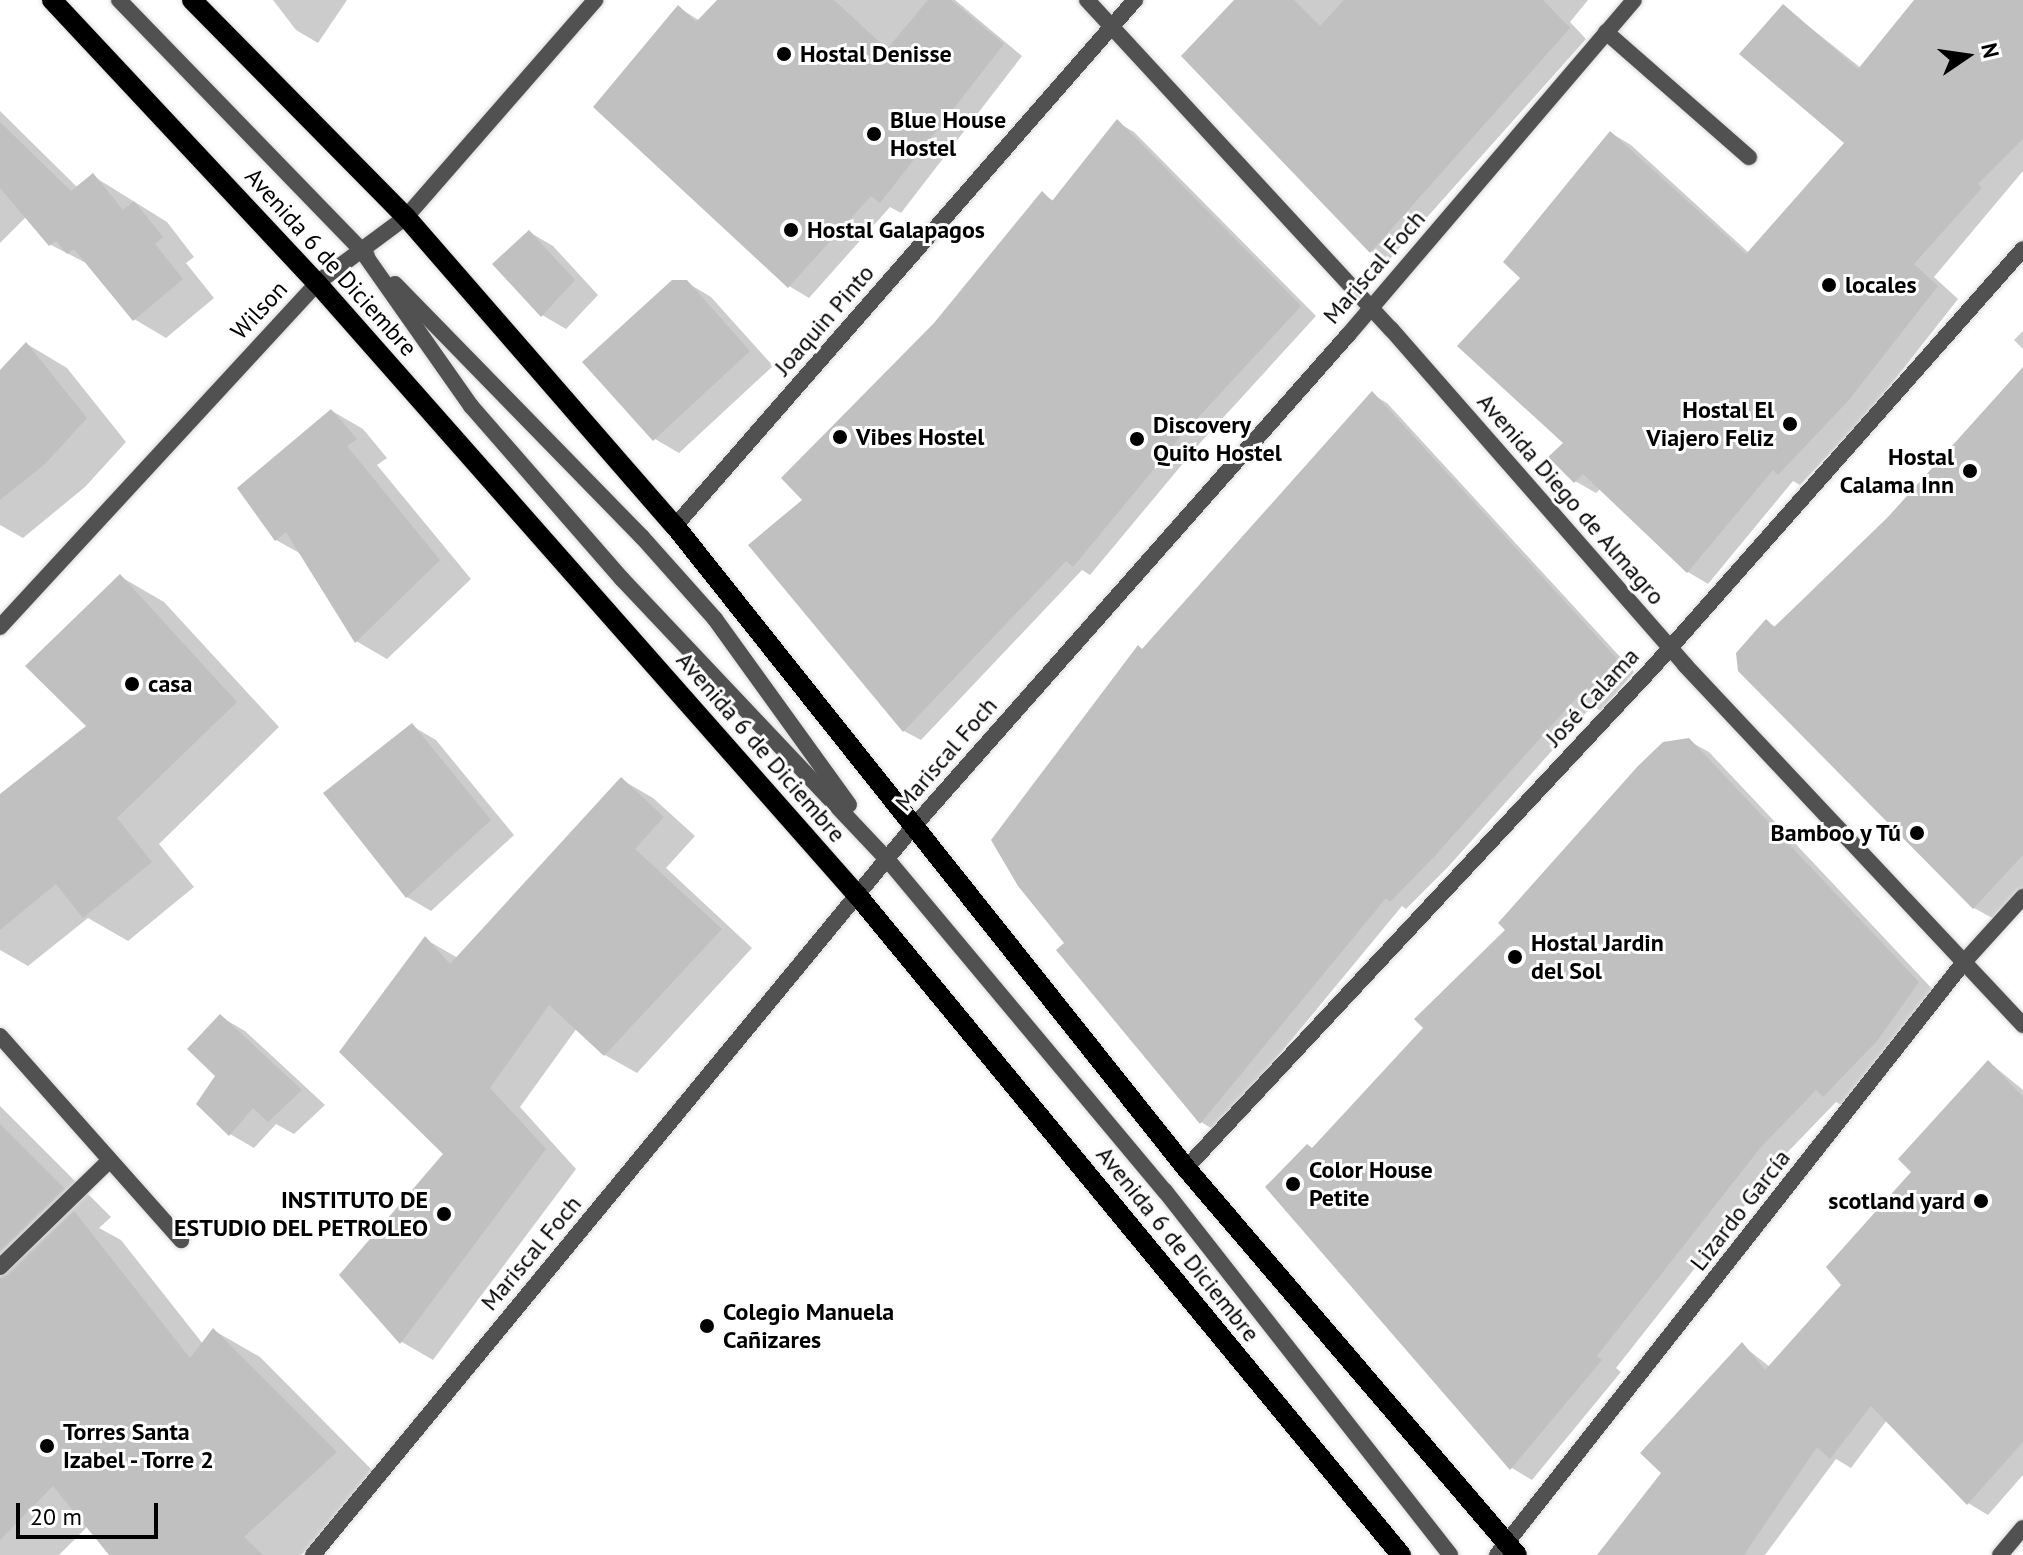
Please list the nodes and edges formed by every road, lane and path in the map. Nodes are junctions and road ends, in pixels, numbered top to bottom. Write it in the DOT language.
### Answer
graph roads {
  1 [pos="52,0"];
  2 [pos="119,0"];
  3 [pos="192,0"];
  4 [pos="595,0"];
  5 [pos="1087,0"];
  6 [pos="1135,0"];
  7 [pos="1634,0"];
  8 [pos="1113,26"];
  9 [pos="1606,32"];
  10 [pos="1749,157"];
  11 [pos="406,217"];
  12 [pos="2023,249"];
  13 [pos="362,251"];
  14 [pos="317,283"];
  15 [pos="1370,308"];
  16 [pos="675,526"];
  17 [pos="0,627"];
  18 [pos="1670,648"];
  19 [pos="914,826"];
  20 [pos="887,859"];
  21 [pos="858,896"];
  22 [pos="2023,897"];
  23 [pos="1964,962"];
  24 [pos="2023,1025"];
  25 [pos="0,1036"];
  26 [pos="110,1160"];
  27 [pos="1186,1168"];
  28 [pos="181,1240"];
  29 [pos="0,1267"];
  30 [pos="2023,1528"];
  31 [pos="1507,1551"];
  32 [pos="313,1555"];
  33 [pos="1401,1555"];
  34 [pos="1450,1555"];
  35 [pos="2000,1555"];
  1 -- 14 [label="main road, Avenida 6 de Diciembre"];
  2 -- 13 [label="street"];
  3 -- 11 [label="main road"];
  4 -- 11 [label="street, Wilson"];
  5 -- 8 [label="street, Avenida Diego de Almagro"];
  6 -- 8 [label="street, Joaquin Pinto"];
  7 -- 9 [label="street, Mariscal Foch"];
  8 -- 15 [label="street, Avenida Diego de Almagro"];
  8 -- 16 [label="street, Joaquin Pinto"];
  9 -- 10 [label="street"];
  9 -- 15 [label="street, Mariscal Foch"];
  11 -- 13 [label="street, Wilson"];
  11 -- 16 [label="main road"];
  12 -- 18 [label="street, José Calama"];
  13 -- 14 [label="street, Wilson"];
  13 -- 20 [label="street"];
  13 -- 20 [label="street"];
  14 -- 17 [label="street, Wilson"];
  14 -- 21 [label="main road, Avenida 6 de Diciembre"];
  15 -- 18 [label="street, Avenida Diego de Almagro"];
  15 -- 19 [label="street, Mariscal Foch"];
  16 -- 19 [label="main road"];
  18 -- 23 [label="street, Avenida Diego de Almagro"];
  18 -- 27 [label="street, José Calama"];
  19 -- 20 [label="street, Mariscal Foch"];
  19 -- 27 [label="main road"];
  20 -- 21 [label="street, Mariscal Foch"];
  20 -- 34 [label="street"];
  21 -- 32 [label="street, Mariscal Foch"];
  21 -- 33 [label="main road, Avenida 6 de Diciembre"];
  22 -- 23 [label="street, Lizardo García"];
  23 -- 24 [label="street, Avenida Diego de Almagro"];
  23 -- 31 [label="street, Lizardo García"];
  25 -- 26 [label="street"];
  26 -- 28 [label="street"];
  26 -- 29 [label="street"];
  27 -- 31 [label="main road"];
  30 -- 35 [label="street"];
}
